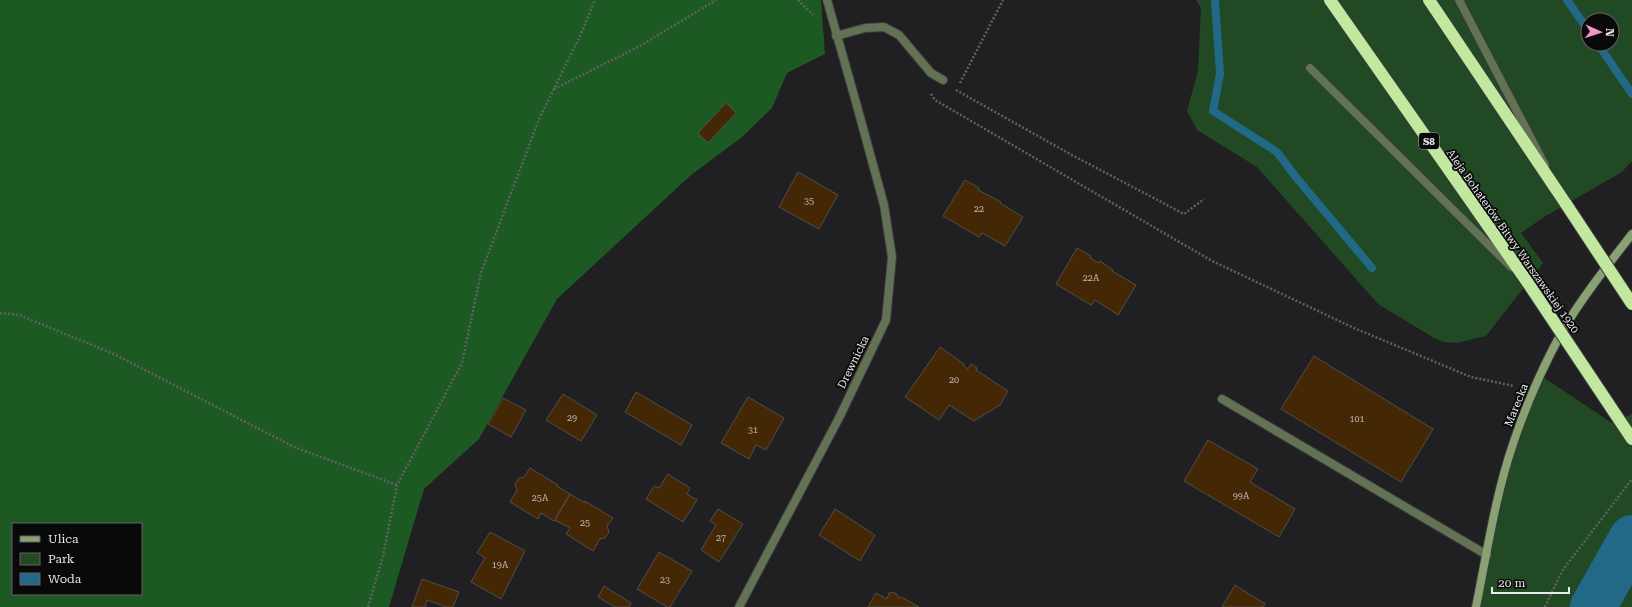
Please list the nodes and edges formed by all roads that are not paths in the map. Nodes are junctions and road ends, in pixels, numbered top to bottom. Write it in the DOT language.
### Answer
graph roads {
  1 [pos="827,0"];
  2 [pos="1330,0"];
  3 [pos="1429,0"];
  4 [pos="1459,0"];
  5 [pos="836,36"];
  6 [pos="1310,68"];
  7 [pos="943,80"];
  8 [pos="1566,204"];
  9 [pos="1632,234"];
  10 [pos="1528,283"];
  11 [pos="1632,304"];
  12 [pos="1222,399"];
  13 [pos="1632,439"];
  14 [pos="1486,555"];
  15 [pos="739,607"];
  16 [pos="1476,607"];
  1 -- 5 [label="street, Drewnicka"];
  2 -- 10 [label="highway, Aleja Bohaterów Bitwy Warszawskiej 1920 / S8"];
  3 -- 8 [label="highway"];
  4 -- 8 [label="street"];
  5 -- 7 [label="street"];
  5 -- 15 [label="street, Drewnicka"];
  6 -- 10 [label="street"];
  8 -- 11 [label="highway, bridge"];
  9 -- 14 [label="street, Marecka"];
  10 -- 13 [label="highway, Aleja Bohaterów Bitwy Warszawskiej 1920 / S8, bridge"];
  12 -- 14 [label="street"];
  14 -- 16 [label="street, Marecka"];
}
